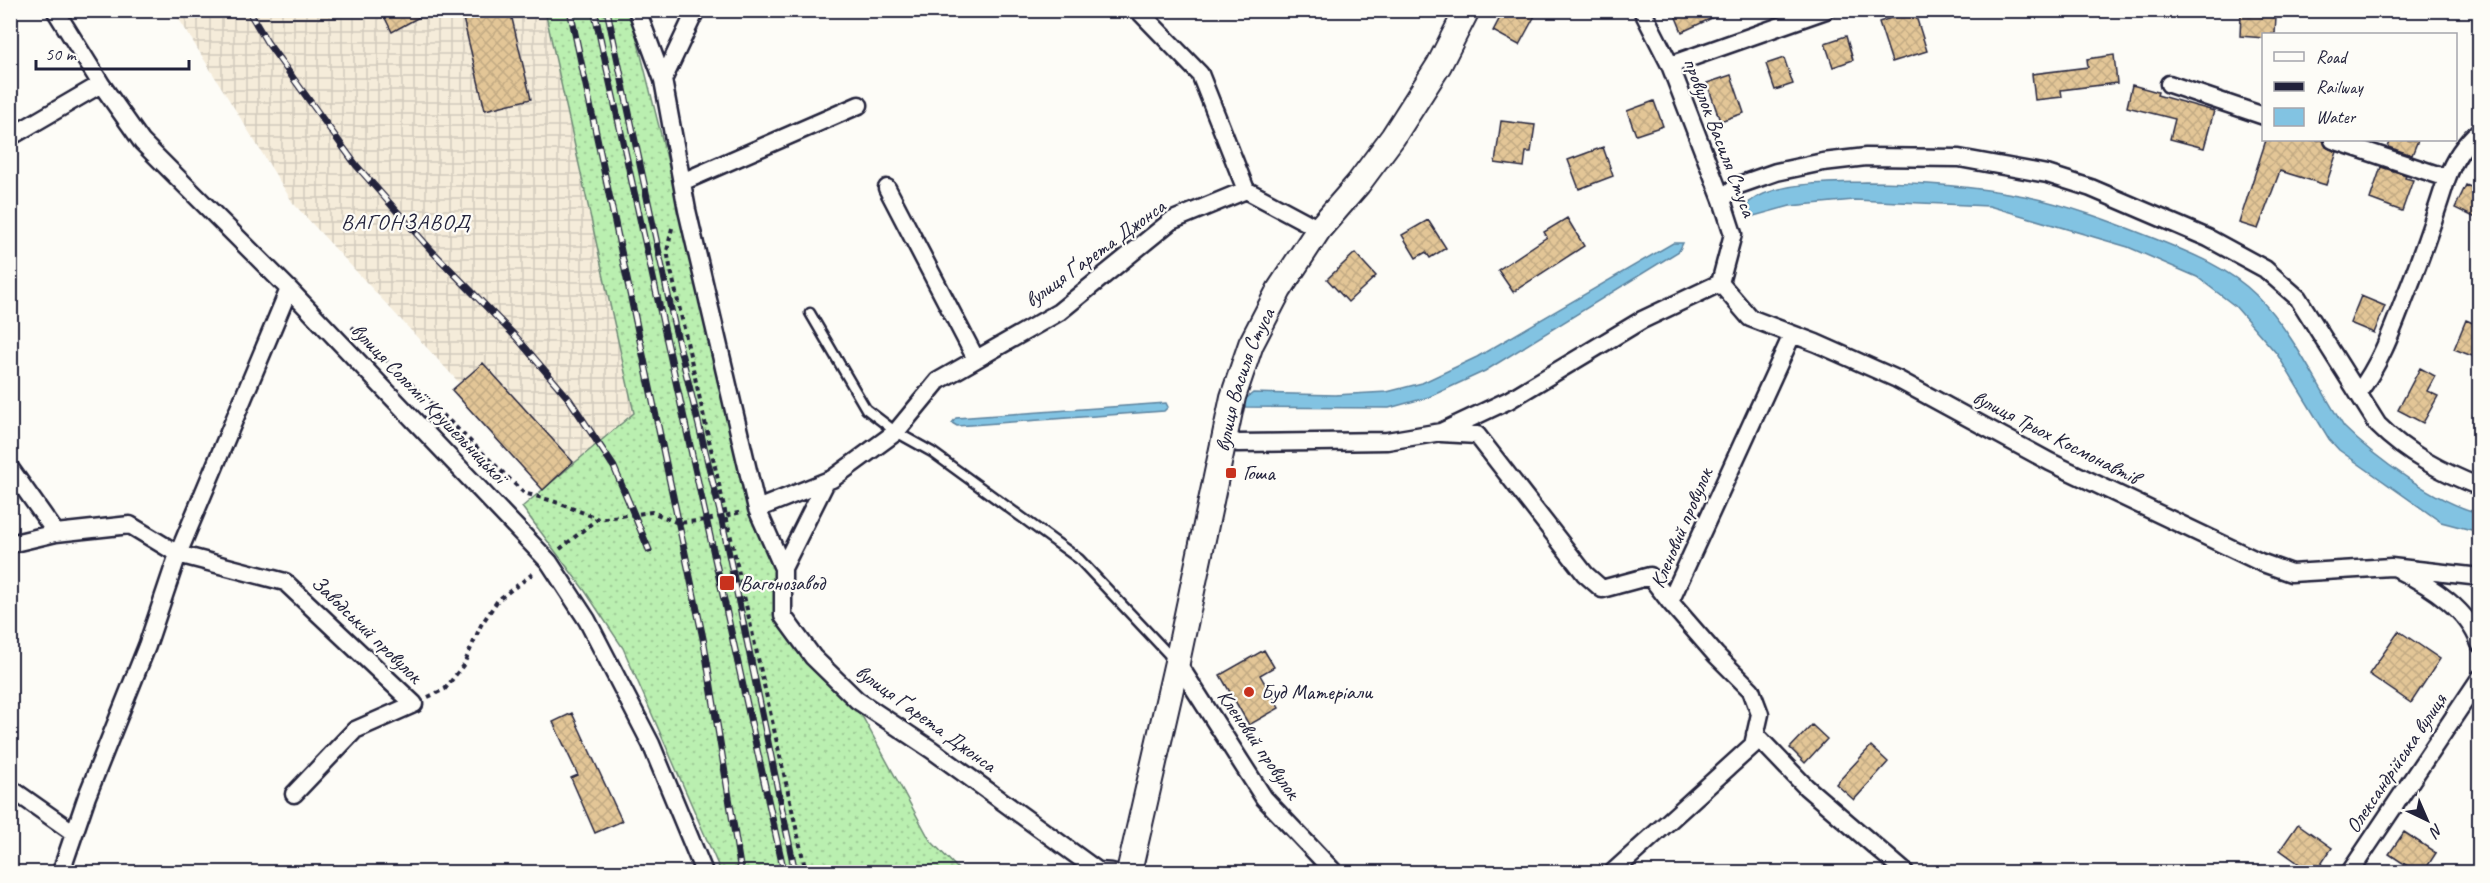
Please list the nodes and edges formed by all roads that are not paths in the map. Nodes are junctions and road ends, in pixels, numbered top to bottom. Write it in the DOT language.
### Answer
graph roads {
  1 [pos="55,10"];
  2 [pos="637,10"];
  3 [pos="696,10"];
  4 [pos="1138,10"];
  5 [pos="1467,10"];
  6 [pos="1642,10"];
  7 [pos="1827,10"];
  8 [pos="1670,65"];
  9 [pos="663,80"];
  10 [pos="101,84"];
  11 [pos="2169,84"];
  12 [pos="860,105"];
  13 [pos="2262,115"];
  14 [pos="2480,129"];
  15 [pos="10,137"];
  16 [pos="2336,141"];
  17 [pos="2447,178"];
  18 [pos="682,182"];
  19 [pos="887,188"];
  20 [pos="1246,190"];
  21 [pos="1722,200"];
  22 [pos="1319,229"];
  23 [pos="1720,283"];
  24 [pos="289,289"];
  25 [pos="810,313"];
  26 [pos="1792,335"];
  27 [pos="976,359"];
  28 [pos="2358,393"];
  29 [pos="896,432"];
  30 [pos="1441,432"];
  31 [pos="1224,436"];
  32 [pos="10,468"];
  33 [pos="826,482"];
  34 [pos="2480,486"];
  35 [pos="758,509"];
  36 [pos="56,533"];
  37 [pos="10,544"];
  38 [pos="178,554"];
  39 [pos="2391,567"];
  40 [pos="783,568"];
  41 [pos="2480,577"];
  42 [pos="1670,602"];
  43 [pos="2480,644"];
  44 [pos="1177,662"];
  45 [pos="2480,678"];
  46 [pos="1755,734"];
  47 [pos="10,789"];
  48 [pos="294,794"];
  49 [pos="74,833"];
  50 [pos="61,873"];
  51 [pos="704,873"];
  52 [pos="1112,873"];
  53 [pos="1129,873"];
  54 [pos="1334,873"];
  55 [pos="1613,873"];
  56 [pos="1905,873"];
  57 [pos="2350,873"];
  1 -- 10 [label="street, вулиця Соломії Крушельницької"];
  2 -- 9 [label="street"];
  3 -- 9 [label="street"];
  4 -- 20 [label="street"];
  5 -- 22 [label="main road, вулиця Василя Стуса"];
  6 -- 8 [label="street, провулок Василя Стуса"];
  7 -- 8 [label="street"];
  8 -- 21 [label="street, провулок Василя Стуса"];
  9 -- 18 [label="street"];
  10 -- 15 [label="street"];
  10 -- 24 [label="street, вулиця Соломії Крушельницької"];
  11 -- 13 [label="street"];
  12 -- 18 [label="street"];
  14 -- 17 [label="street"];
  16 -- 17 [label="street"];
  17 -- 28 [label="street"];
  18 -- 35 [label="street"];
  19 -- 27 [label="street"];
  20 -- 22 [label="street"];
  20 -- 27 [label="street, вулиця Ґарета Джонса"];
  21 -- 23 [label="street, провулок Василя Стуса"];
  21 -- 28 [label="street"];
  22 -- 31 [label="main road, вулиця Василя Стуса"];
  23 -- 26 [label="street, вулиця Трьох Космонавтів"];
  23 -- 30 [label="street"];
  24 -- 38 [label="street"];
  24 -- 51 [label="street, вулиця Соломії Крушельницької"];
  25 -- 29 [label="lane"];
  26 -- 39 [label="street, вулиця Трьох Космонавтів"];
  26 -- 42 [label="street, Кленовий провулок"];
  27 -- 29 [label="street, вулиця Ґарета Джонса"];
  28 -- 34 [label="street"];
  29 -- 33 [label="street, вулиця Ґарета Джонса"];
  29 -- 44 [label="lane"];
  30 -- 31 [label="street"];
  30 -- 42 [label="street"];
  31 -- 44 [label="main road, вулиця Василя Стуса"];
  32 -- 36 [label="street"];
  33 -- 35 [label="street, вулиця Ґарета Джонса"];
  33 -- 40 [label="street"];
  35 -- 40 [label="street, вулиця Ґарета Джонса"];
  36 -- 37 [label="street"];
  36 -- 38 [label="street"];
  38 -- 48 [label="street, Заводський провулок"];
  38 -- 49 [label="street"];
  39 -- 41 [label="street, вулиця Трьох Космонавтів"];
  39 -- 43 [label="street, вулиця Трьох Космонавтів"];
  40 -- 52 [label="street, вулиця Ґарета Джонса"];
  42 -- 46 [label="street, Кленовий провулок"];
  44 -- 53 [label="main road, вулиця Василя Стуса"];
  44 -- 54 [label="street, Кленовий провулок"];
  45 -- 57 [label="street, Олександрійська вулиця"];
  46 -- 55 [label="street"];
  46 -- 56 [label="street"];
  47 -- 49 [label="street"];
  49 -- 50 [label="street"];
}
